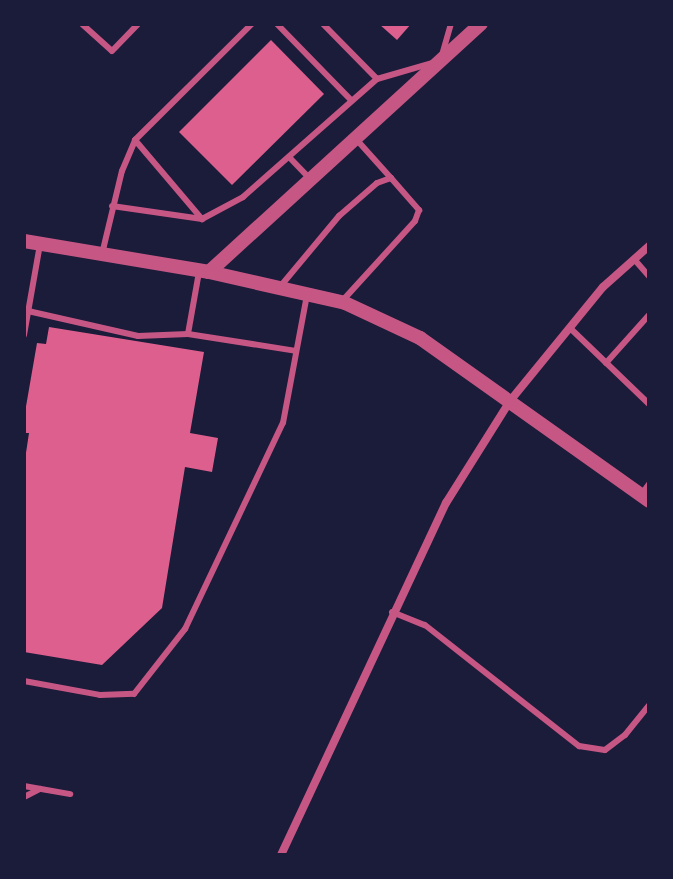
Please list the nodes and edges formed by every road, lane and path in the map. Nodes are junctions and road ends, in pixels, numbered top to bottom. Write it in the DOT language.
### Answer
graph roads {
  1 [pos="82,24"];
  2 [pos="138,24"];
  3 [pos="252,24"];
  4 [pos="277,24"];
  5 [pos="323,24"];
  6 [pos="451,24"];
  7 [pos="481,24"];
  8 [pos="441,61"];
  9 [pos="377,79"];
  10 [pos="352,101"];
  11 [pos="356,138"];
  12 [pos="135,140"];
  13 [pos="289,157"];
  14 [pos="391,178"];
  15 [pos="310,179"];
  16 [pos="112,206"];
  17 [pos="202,219"];
  18 [pos="24,241"];
  19 [pos="40,244"];
  20 [pos="649,246"];
  21 [pos="102,254"];
  22 [pos="634,259"];
  23 [pos="204,271"];
  24 [pos="649,276"];
  25 [pos="279,288"];
  26 [pos="307,294"];
  27 [pos="341,302"];
  28 [pos="28,311"];
  29 [pos="649,315"];
  30 [pos="570,328"];
  31 [pos="188,334"];
  32 [pos="24,335"];
  33 [pos="296,351"];
  34 [pos="606,363"];
  35 [pos="510,401"];
  36 [pos="649,404"];
  37 [pos="646,493"];
  38 [pos="392,612"];
  39 [pos="24,681"];
  40 [pos="649,705"];
  41 [pos="24,786"];
  42 [pos="40,789"];
  43 [pos="70,794"];
  44 [pos="24,797"];
  45 [pos="281,855"];
  1 -- 2 [label="lane"];
  3 -- 12 [label="lane"];
  4 -- 10 [label="lane"];
  5 -- 9 [label="lane"];
  6 -- 8 [label="lane"];
  7 -- 8 [label="street"];
  8 -- 9 [label="lane"];
  8 -- 11 [label="street"];
  9 -- 10 [label="lane"];
  10 -- 13 [label="lane"];
  11 -- 14 [label="lane"];
  11 -- 15 [label="street"];
  12 -- 16 [label="lane"];
  12 -- 17 [label="lane"];
  13 -- 15 [label="lane"];
  13 -- 17 [label="lane"];
  14 -- 25 [label="lane"];
  14 -- 27 [label="lane"];
  15 -- 23 [label="street"];
  16 -- 17 [label="lane"];
  16 -- 21 [label="lane"];
  18 -- 19 [label="street"];
  19 -- 21 [label="street"];
  19 -- 28 [label="lane"];
  20 -- 22 [label="street"];
  21 -- 23 [label="street"];
  22 -- 24 [label="lane"];
  22 -- 30 [label="street"];
  23 -- 25 [label="street"];
  23 -- 31 [label="lane"];
  25 -- 26 [label="street"];
  26 -- 27 [label="street"];
  26 -- 33 [label="lane"];
  27 -- 35 [label="street"];
  28 -- 31 [label="lane"];
  28 -- 32 [label="lane"];
  29 -- 34 [label="lane"];
  30 -- 34 [label="lane"];
  30 -- 35 [label="street"];
  31 -- 33 [label="lane"];
  33 -- 39 [label="lane"];
  34 -- 36 [label="lane"];
  35 -- 37 [label="street"];
  35 -- 38 [label="street"];
  38 -- 40 [label="lane"];
  38 -- 45 [label="street"];
  41 -- 42 [label="lane"];
  42 -- 43 [label="lane"];
  42 -- 44 [label="lane"];
}
